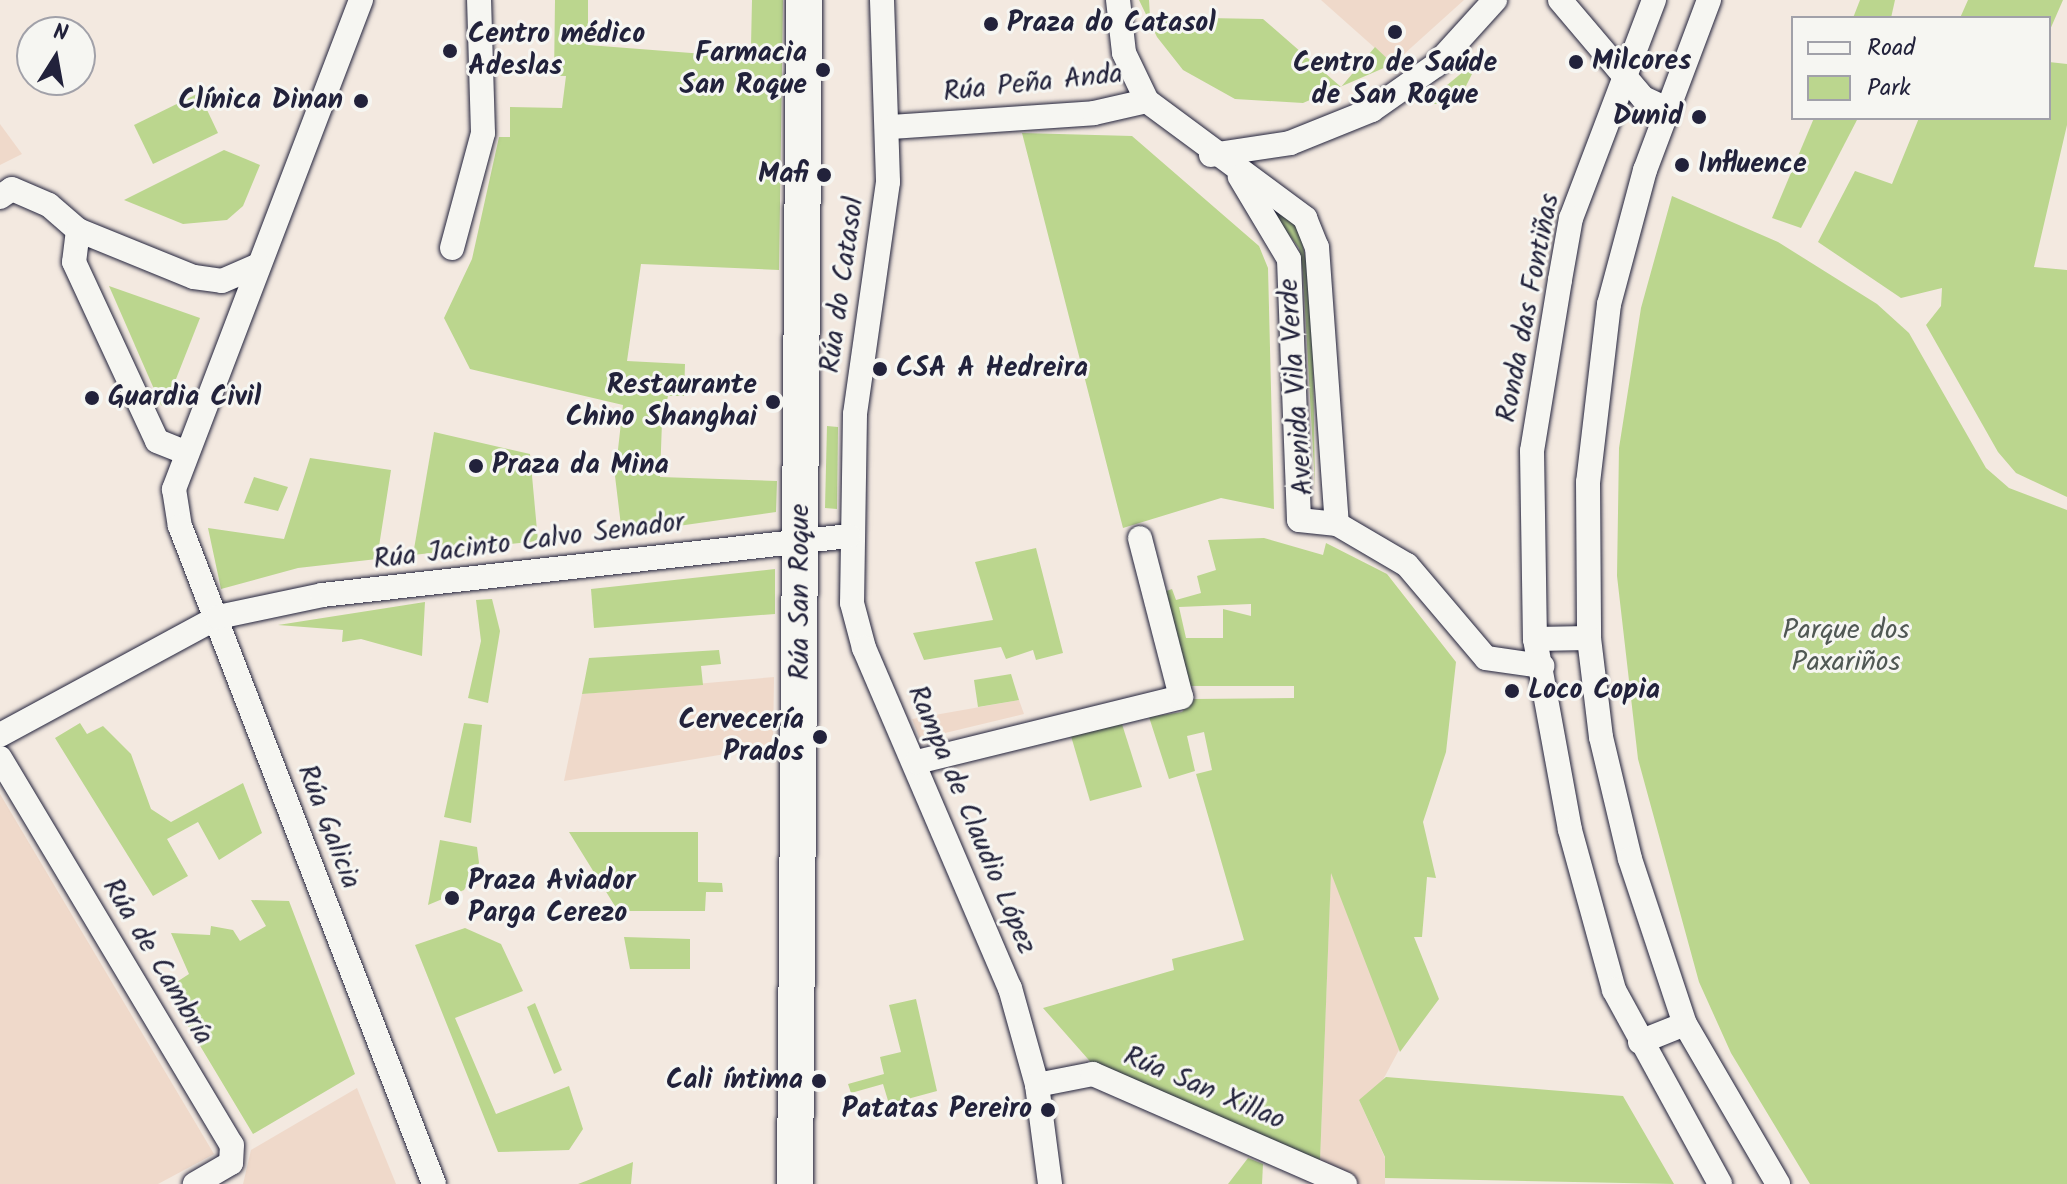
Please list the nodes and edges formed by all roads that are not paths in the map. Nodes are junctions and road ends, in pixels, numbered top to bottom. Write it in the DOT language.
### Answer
graph roads {
  1 [pos="361,0"];
  2 [pos="479,0"];
  3 [pos="804,0"];
  4 [pos="882,0"];
  5 [pos="1118,0"];
  6 [pos="1495,0"];
  7 [pos="1560,0"];
  8 [pos="1654,0"];
  9 [pos="1709,0"];
  10 [pos="1624,75"];
  11 [pos="1147,101"];
  12 [pos="1667,109"];
  13 [pos="891,127"];
  14 [pos="1211,155"];
  15 [pos="1240,177"];
  16 [pos="0,197"];
  17 [pos="78,230"];
  18 [pos="452,248"];
  19 [pos="259,265"];
  20 [pos="187,453"];
  21 [pos="1337,524"];
  22 [pos="849,536"];
  23 [pos="802,538"];
  24 [pos="1140,538"];
  25 [pos="851,579"];
  26 [pos="218,617"];
  27 [pos="1589,638"];
  28 [pos="1535,639"];
  29 [pos="1542,666"];
  30 [pos="0,735"];
  31 [pos="0,758"];
  32 [pos="917,762"];
  33 [pos="1685,1024"];
  34 [pos="1640,1042"];
  35 [pos="1037,1085"];
  36 [pos="195,1184"];
  37 [pos="434,1184"];
  38 [pos="795,1184"];
  39 [pos="1050,1184"];
  40 [pos="1345,1184"];
  41 [pos="1720,1184"];
  42 [pos="1778,1184"];
  1 -- 19 [label="street"];
  2 -- 18 [label="street"];
  3 -- 23 [label="street, Rúa San Roque"];
  4 -- 13 [label="street, Rúa do Catasol"];
  5 -- 11 [label="street"];
  6 -- 14 [label="street"];
  7 -- 10 [label="street"];
  8 -- 10 [label="street, Ronda das Fontiñas"];
  9 -- 12 [label="street"];
  10 -- 12 [label="street"];
  10 -- 28 [label="street, Ronda das Fontiñas"];
  11 -- 13 [label="street, Rúa Peña Anda"];
  11 -- 14 [label="street, Rúa Peña Anda"];
  12 -- 27 [label="street"];
  13 -- 22 [label="street, Rúa do Catasol"];
  14 -- 15 [label="street, Avenida Vila Verde"];
  15 -- 21 [label="street, Avenida Vila Verde"];
  15 -- 21 [label="street, Avenida Vila Verde"];
  16 -- 17 [label="street"];
  17 -- 19 [label="street"];
  17 -- 20 [label="street"];
  19 -- 20 [label="street"];
  20 -- 26 [label="street, Rúa Galicia"];
  21 -- 29 [label="street"];
  22 -- 23 [label="street, Rúa Jacinto Calvo Senador"];
  22 -- 25 [label="street, Rúa do Catasol"];
  23 -- 26 [label="street, Rúa Jacinto Calvo Senador"];
  23 -- 38 [label="street, Rúa San Roque"];
  24 -- 32 [label="street"];
  25 -- 32 [label="street, Rampa de Claudio López"];
  26 -- 30 [label="street, Rúa Jacinto Calvo Senador"];
  26 -- 37 [label="street, Rúa Galicia"];
  27 -- 28 [label="street"];
  27 -- 33 [label="street"];
  28 -- 29 [label="street, Ronda das Fontiñas"];
  29 -- 34 [label="street, Ronda das Fontiñas"];
  31 -- 36 [label="street, Rúa de Cambría"];
  32 -- 35 [label="street, Rampa de Claudio López"];
  33 -- 34 [label="street"];
  33 -- 42 [label="street"];
  34 -- 41 [label="street, Ronda das Fontiñas"];
  35 -- 39 [label="street, Rampa de Claudio López"];
  35 -- 40 [label="street, Rúa San Xillao"];
}
